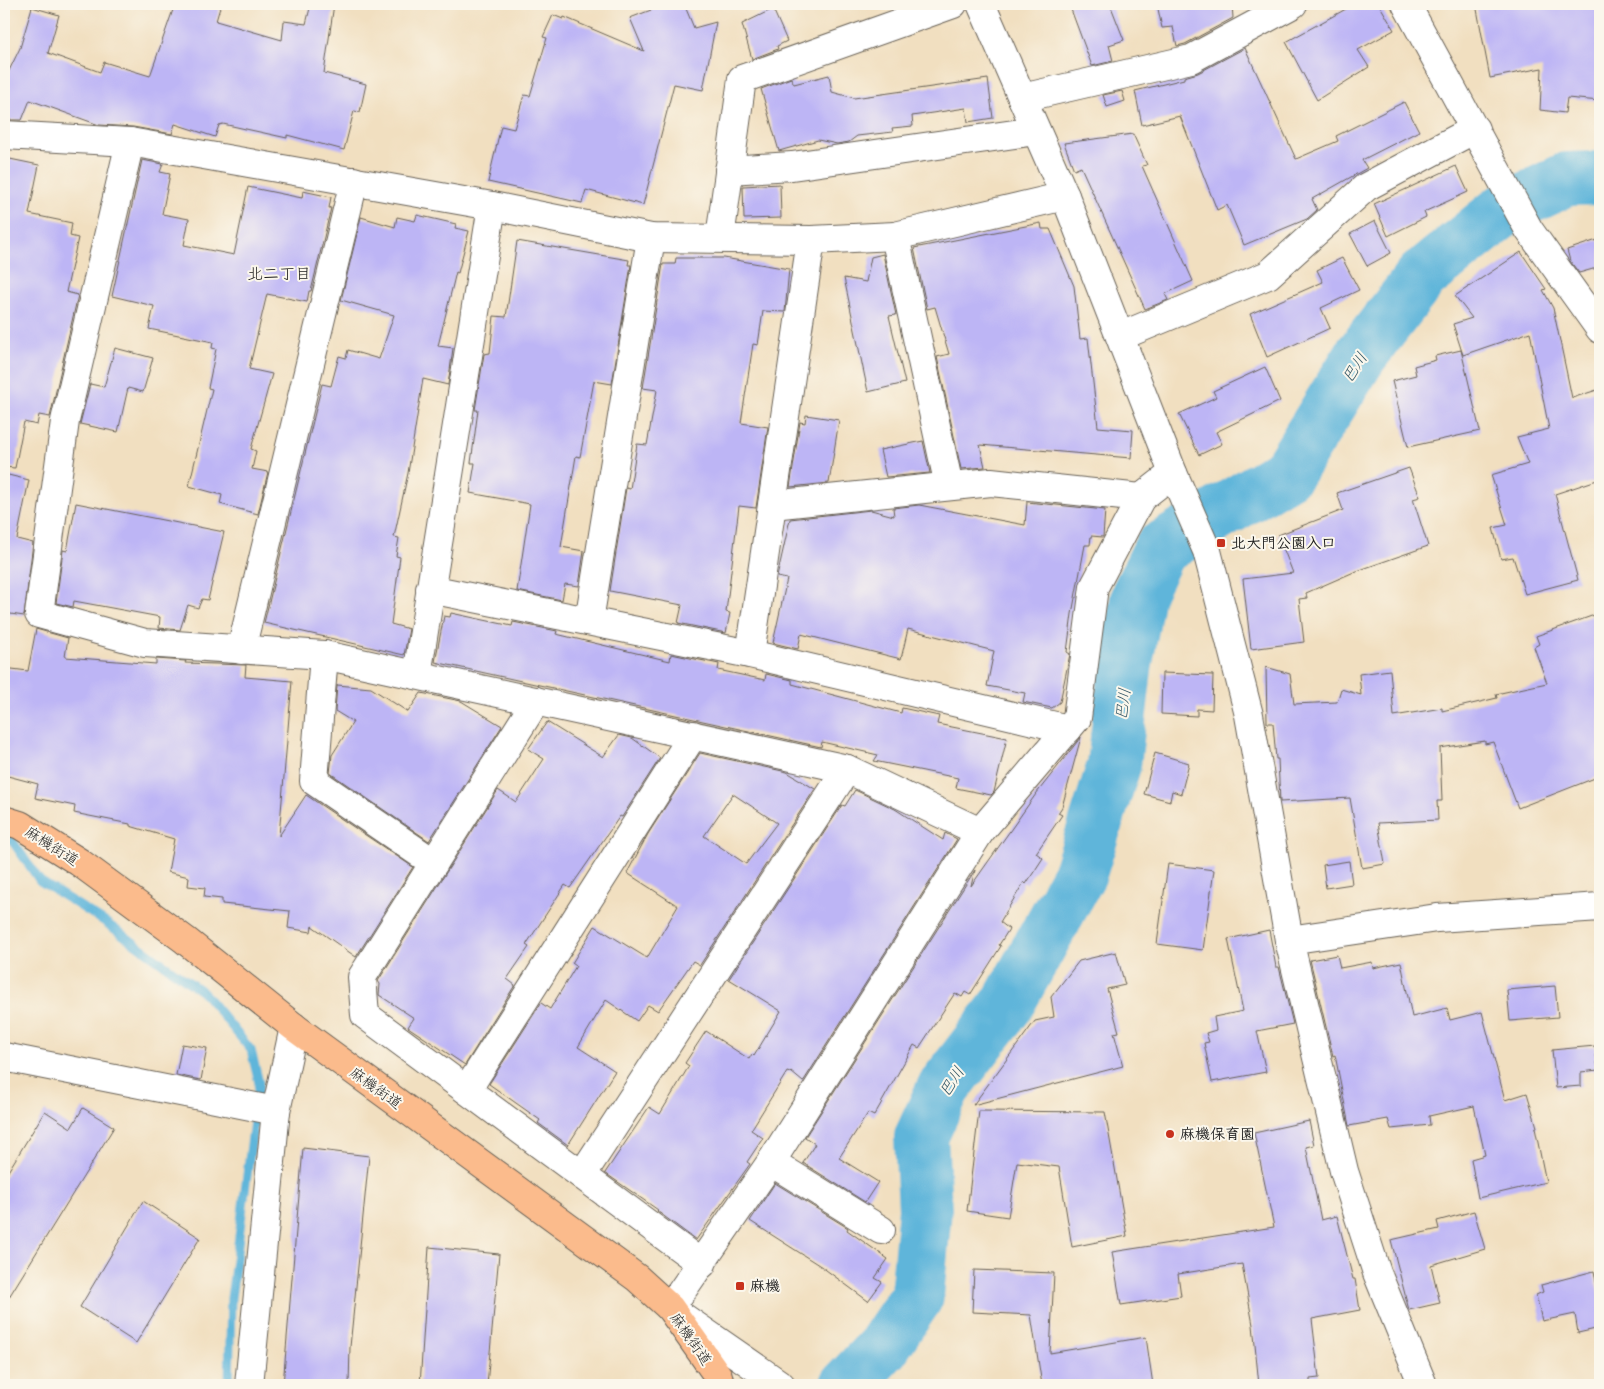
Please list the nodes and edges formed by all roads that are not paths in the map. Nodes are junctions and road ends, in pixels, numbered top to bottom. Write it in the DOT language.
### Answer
graph roads {
  1 [pos="953,4"];
  2 [pos="982,4"];
  3 [pos="1293,4"];
  4 [pos="1406,4"];
  5 [pos="1022,98"];
  6 [pos="1475,129"];
  7 [pos="1036,130"];
  8 [pos="4,135"];
  9 [pos="130,142"];
  10 [pos="729,170"];
  11 [pos="354,181"];
  12 [pos="1065,196"];
  13 [pos="492,206"];
  14 [pos="895,236"];
  15 [pos="651,238"];
  16 [pos="720,238"];
  17 [pos="811,240"];
  18 [pos="1600,329"];
  19 [pos="1121,336"];
  20 [pos="1177,482"];
  21 [pos="948,486"];
  22 [pos="1141,498"];
  23 [pos="772,505"];
  24 [pos="430,589"];
  25 [pos="588,621"];
  26 [pos="241,650"];
  27 [pos="750,654"];
  28 [pos="324,655"];
  29 [pos="417,676"];
  30 [pos="536,701"];
  31 [pos="1068,729"];
  32 [pos="693,735"];
  33 [pos="847,770"];
  34 [pos="4,820"];
  35 [pos="980,832"];
  36 [pos="434,863"];
  37 [pos="1600,907"];
  38 [pos="1290,940"];
  39 [pos="294,1027"];
  40 [pos="4,1057"];
  41 [pos="467,1090"];
  42 [pos="276,1111"];
  43 [pos="770,1162"];
  44 [pos="582,1175"];
  45 [pos="880,1230"];
  46 [pos="702,1264"];
  47 [pos="670,1308"];
  48 [pos="249,1385"];
  49 [pos="720,1385"];
  50 [pos="781,1385"];
  51 [pos="1423,1385"];
  1 -- 10 [label="street"];
  2 -- 5 [label="street"];
  3 -- 5 [label="street"];
  4 -- 6 [label="street"];
  5 -- 7 [label="street"];
  6 -- 18 [label="street"];
  6 -- 19 [label="street"];
  7 -- 10 [label="street"];
  7 -- 12 [label="street"];
  8 -- 9 [label="street"];
  9 -- 11 [label="street"];
  9 -- 26 [label="street"];
  10 -- 16 [label="street"];
  11 -- 13 [label="street"];
  11 -- 26 [label="street"];
  12 -- 14 [label="street"];
  12 -- 19 [label="street"];
  13 -- 15 [label="street"];
  13 -- 24 [label="street"];
  14 -- 17 [label="street"];
  14 -- 21 [label="street"];
  15 -- 16 [label="street"];
  15 -- 25 [label="street"];
  16 -- 17 [label="street"];
  17 -- 23 [label="street"];
  19 -- 20 [label="street"];
  20 -- 22 [label="street"];
  20 -- 38 [label="street"];
  21 -- 22 [label="street"];
  21 -- 23 [label="street"];
  22 -- 31 [label="street"];
  23 -- 27 [label="street"];
  24 -- 25 [label="street"];
  24 -- 29 [label="street"];
  25 -- 27 [label="street"];
  26 -- 28 [label="street"];
  27 -- 31 [label="street"];
  28 -- 29 [label="street"];
  28 -- 36 [label="street"];
  29 -- 30 [label="street"];
  30 -- 32 [label="street"];
  30 -- 36 [label="street"];
  31 -- 35 [label="street"];
  32 -- 33 [label="street"];
  32 -- 41 [label="street"];
  33 -- 35 [label="street"];
  33 -- 44 [label="street"];
  34 -- 39 [label="main road, 麻機街道"];
  35 -- 43 [label="street"];
  36 -- 41 [label="street"];
  37 -- 38 [label="street"];
  38 -- 51 [label="street"];
  39 -- 42 [label="street"];
  39 -- 47 [label="main road, 麻機街道"];
  40 -- 42 [label="street"];
  41 -- 44 [label="street"];
  42 -- 48 [label="street"];
  43 -- 45 [label="street"];
  43 -- 46 [label="street"];
  44 -- 46 [label="street"];
  46 -- 47 [label="street"];
  47 -- 49 [label="main road, 麻機街道"];
  47 -- 50 [label="street"];
}
